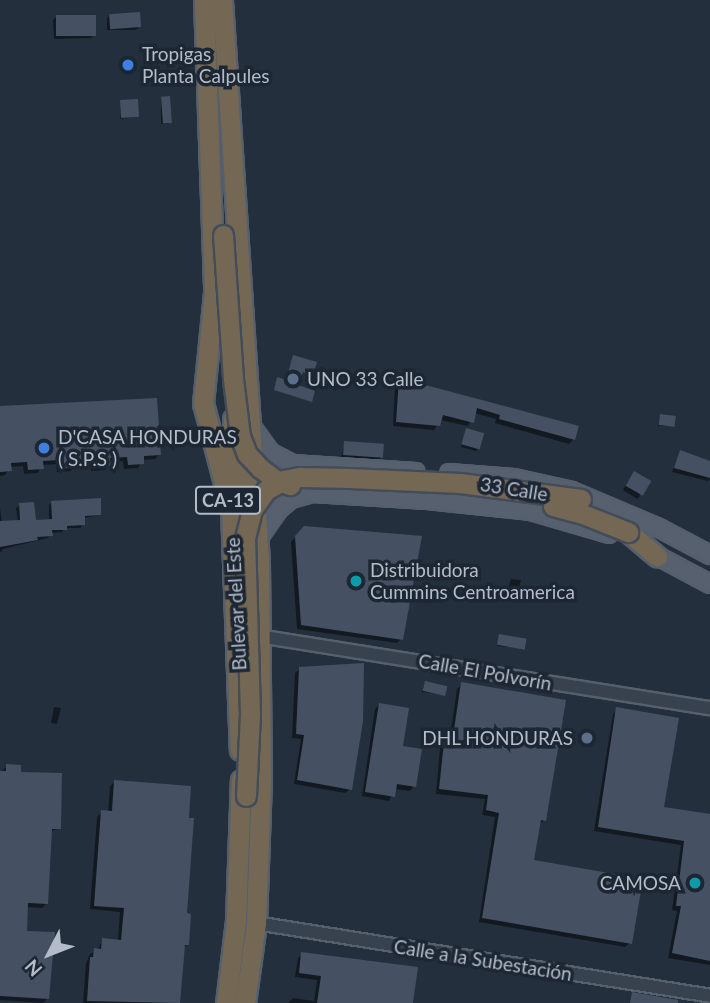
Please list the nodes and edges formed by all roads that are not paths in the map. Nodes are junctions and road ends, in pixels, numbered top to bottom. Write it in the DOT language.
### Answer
graph roads {
  1 [pos="204,0"];
  2 [pos="222,0"];
  3 [pos="212,181"];
  4 [pos="251,418"];
  5 [pos="322,467"];
  6 [pos="321,494"];
  7 [pos="589,500"];
  8 [pos="258,539"];
  9 [pos="233,551"];
  10 [pos="710,555"];
  11 [pos="657,556"];
  12 [pos="710,584"];
  13 [pos="259,636"];
  14 [pos="710,708"];
  15 [pos="240,823"];
  16 [pos="256,923"];
  17 [pos="710,996"];
  18 [pos="226,1003"];
  19 [pos="245,1003"];
  1 -- 3 [label="highway, Bulevar del Este / CA-13"];
  2 -- 4 [label="highway, Bulevar del Este / CA-13"];
  3 -- 9 [label="highway, Bulevar del Este / CA-13"];
  3 -- 11 [label="highway, bridge"];
  4 -- 5 [label="main road, 33 Calle"];
  4 -- 8 [label="highway, Bulevar del Este / CA-13"];
  4 -- 9 [label="highway"];
  5 -- 6 [label="main road"];
  5 -- 7 [label="main road, 33 Calle"];
  6 -- 8 [label="main road, 33 Calle"];
  6 -- 11 [label="main road, 33 Calle"];
  7 -- 10 [label="main road, 33 Calle"];
  7 -- 15 [label="highway, bridge"];
  8 -- 13 [label="highway, Bulevar del Este / CA-13"];
  9 -- 15 [label="highway, Bulevar del Este / CA-13"];
  11 -- 12 [label="main road, 33 Calle"];
  13 -- 14 [label="street, Calle El Polvorín"];
  13 -- 16 [label="highway, Bulevar del Este / CA-13"];
  15 -- 18 [label="highway, Bulevar del Este / CA-13"];
  16 -- 17 [label="street, Calle a la Subestación"];
  16 -- 19 [label="highway, Bulevar del Este / CA-13"];
}
